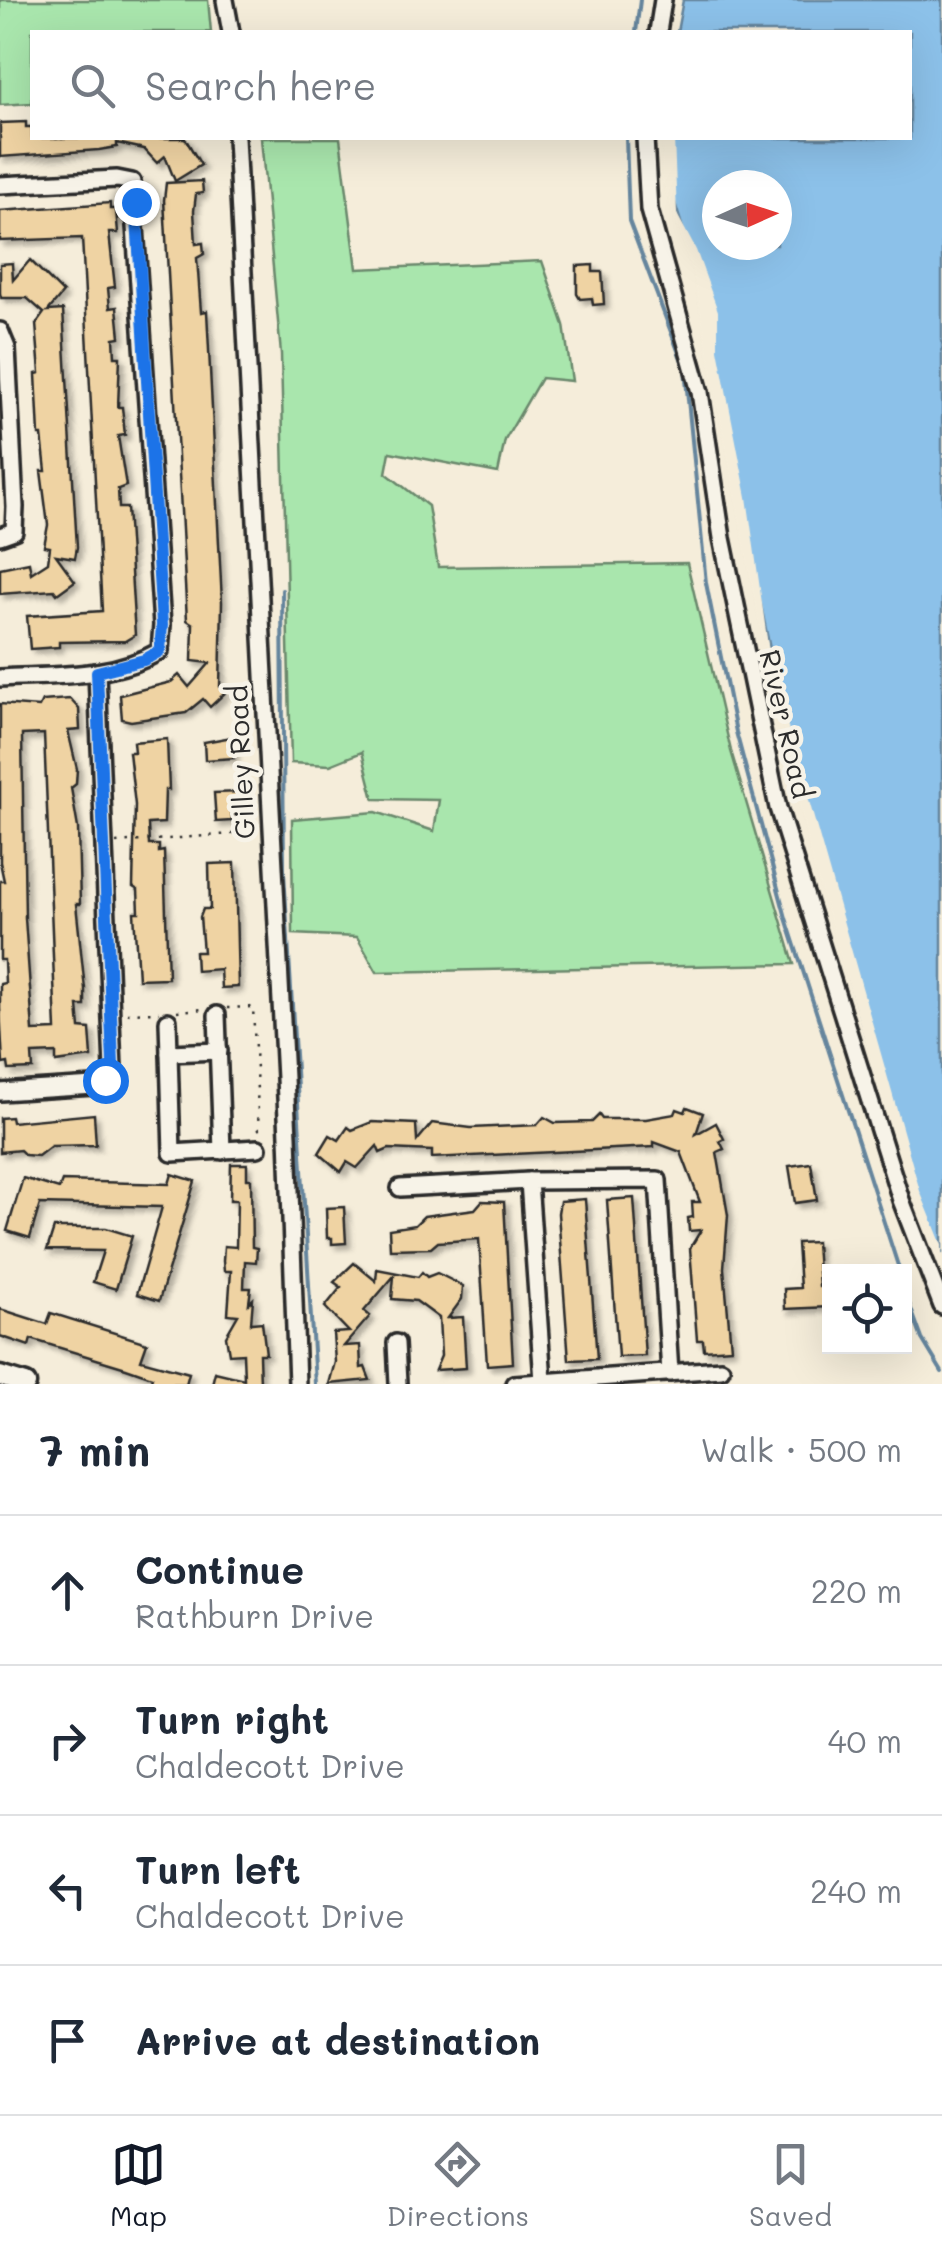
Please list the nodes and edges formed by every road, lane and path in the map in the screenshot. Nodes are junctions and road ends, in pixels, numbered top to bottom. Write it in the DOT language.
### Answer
graph roads {
  1 [pos="225,0"];
  2 [pos="663,0"];
  3 [pos="230,30"];
  4 [pos="658,30"];
  5 [pos="236,140"];
  6 [pos="645,140"];
  7 [pos="0,185"];
  8 [pos="0,331"];
  9 [pos="0,536"];
  10 [pos="97,672"];
  11 [pos="0,678"];
  12 [pos="269,832"];
  13 [pos="104,844"];
  14 [pos="217,1015"];
  15 [pos="168,1022"];
  16 [pos="219,1051"];
  17 [pos="169,1053"];
  18 [pos="0,1092"];
  19 [pos="258,1148"];
  20 [pos="222,1151"];
  21 [pos="529,1181"];
  22 [pos="400,1188"];
  23 [pos="942,1306"];
  24 [pos="396,1343"];
  25 [pos="721,1370"];
  26 [pos="670,1373"];
  27 [pos="0,1376"];
  28 [pos="544,1381"];
  29 [pos="26,1384"];
  30 [pos="297,1384"];
  31 [pos="398,1384"];
  32 [pos="514,1384"];
  1 -- 3 [label="street"];
  2 -- 4 [label="street"];
  5 -- 12 [label="street, Gilley Road"];
  6 -- 23 [label="street, River Road"];
  7 -- 10 [label="street"];
  8 -- 9 [label="street"];
  10 -- 11 [label="street"];
  10 -- 13 [label="street"];
  12 -- 13 [label="path"];
  12 -- 30 [label="street, Gilley Road"];
  13 -- 18 [label="street"];
  14 -- 16 [label="street"];
  15 -- 17 [label="street"];
  16 -- 17 [label="street"];
  16 -- 20 [label="street"];
  17 -- 20 [label="street"];
  19 -- 20 [label="street"];
  21 -- 22 [label="street"];
  21 -- 26 [label="street"];
  21 -- 28 [label="street"];
  24 -- 31 [label="street"];
  25 -- 26 [label="street"];
  26 -- 28 [label="street"];
  27 -- 29 [label="main road"];
  28 -- 32 [label="street"];
}
